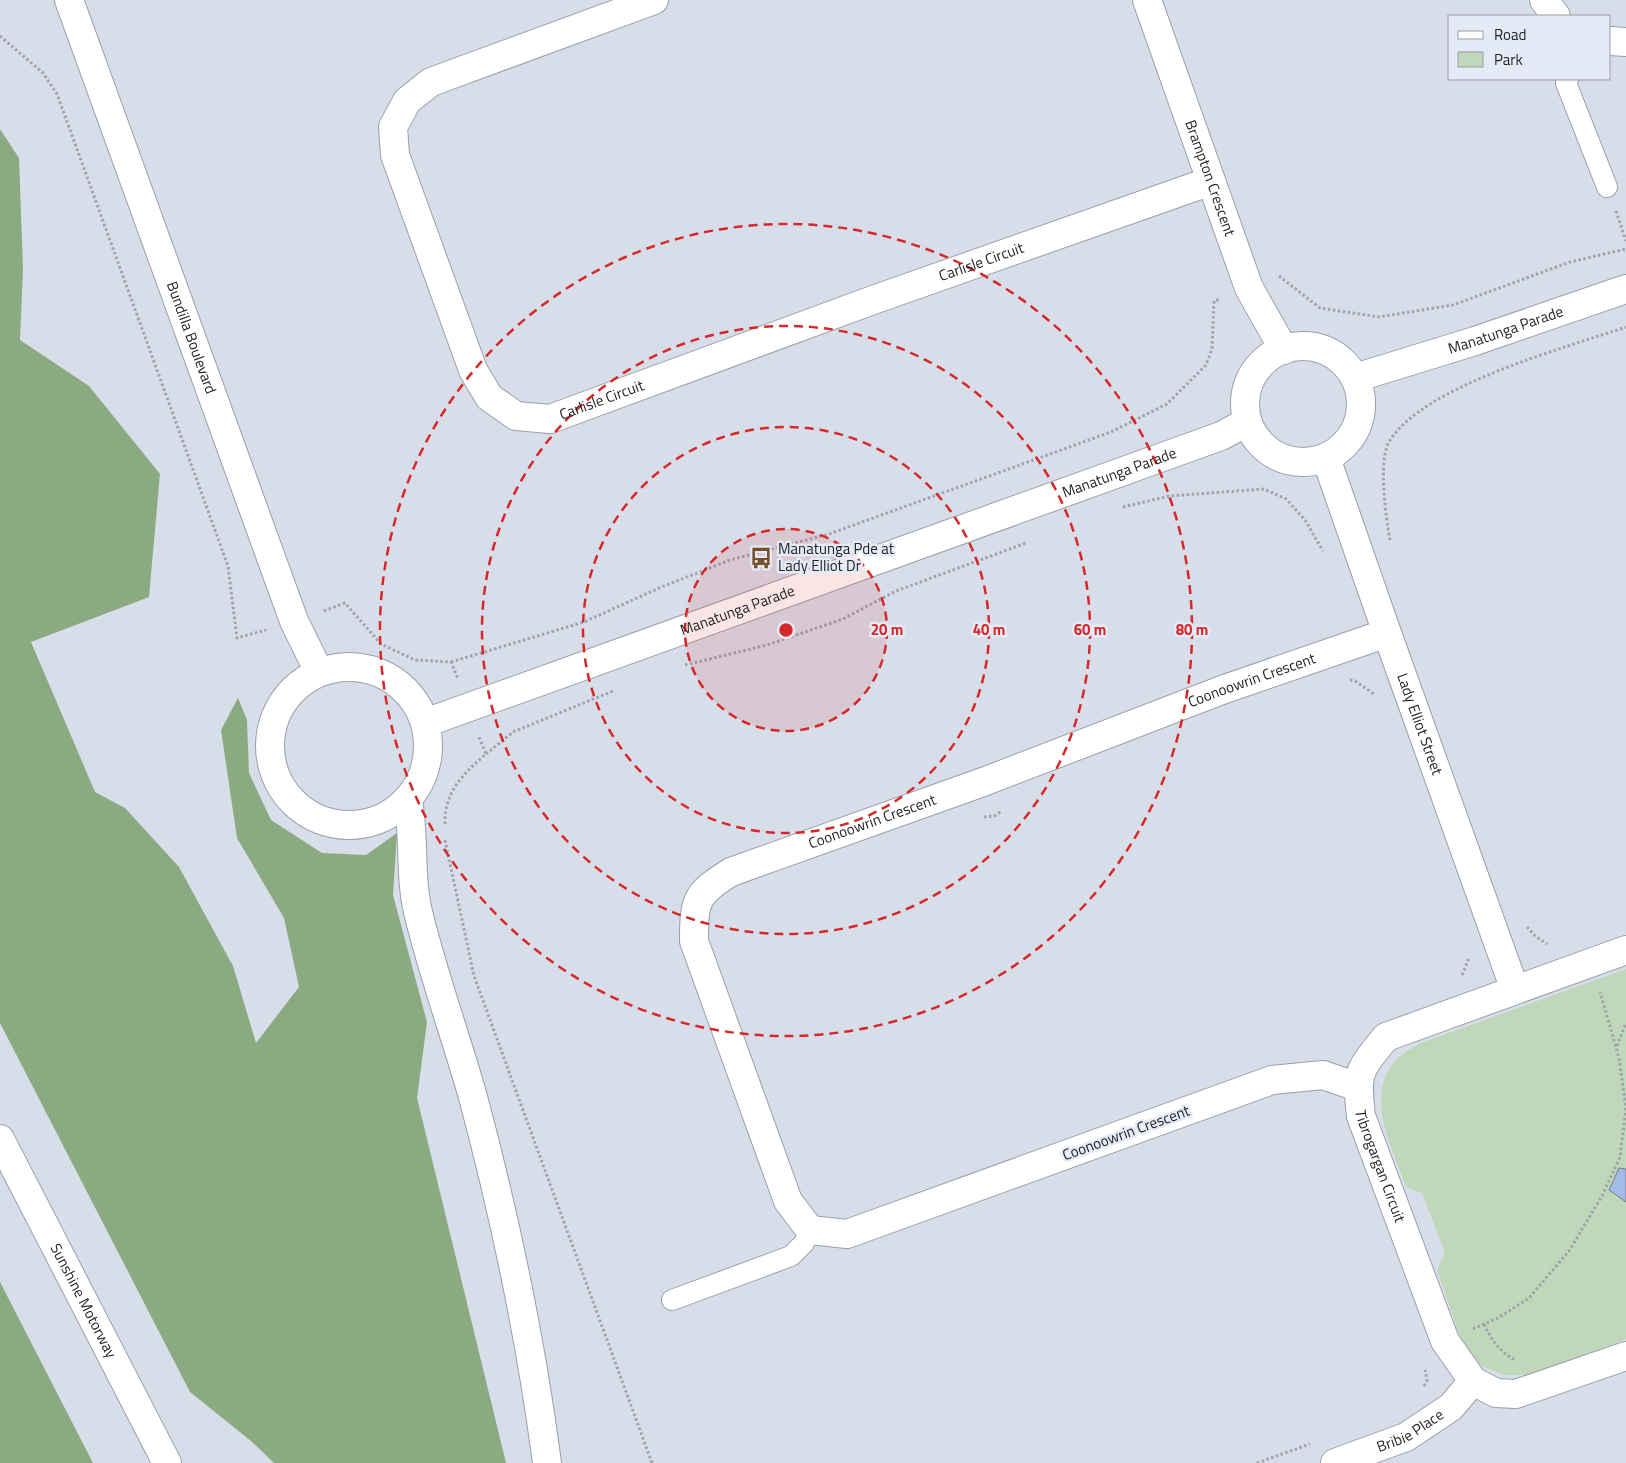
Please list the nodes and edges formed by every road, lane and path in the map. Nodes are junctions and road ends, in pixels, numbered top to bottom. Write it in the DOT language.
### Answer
graph roads {
  1 [pos="69,0"];
  2 [pos="654,0"];
  3 [pos="1147,0"];
  4 [pos="1544,0"];
  5 [pos="1555,15"];
  6 [pos="0,36"];
  7 [pos="1611,41"];
  8 [pos="1626,42"];
  9 [pos="1568,80"];
  10 [pos="1211,181"];
  11 [pos="1607,186"];
  12 [pos="1626,249"];
  13 [pos="1250,288"];
  14 [pos="1626,290"];
  15 [pos="1626,327"];
  16 [pos="1284,350"];
  17 [pos="1355,378"];
  18 [pos="1247,422"];
  19 [pos="1326,458"];
  20 [pos="1117,509"];
  21 [pos="1034,540"];
  22 [pos="1391,542"];
  23 [pos="1326,560"];
  24 [pos="331,608"];
  25 [pos="1387,633"];
  26 [pos="254,634"];
  27 [pos="451,662"];
  28 [pos="683,666"];
  29 [pos="319,672"];
  30 [pos="456,674"];
  31 [pos="1346,680"];
  32 [pos="620,688"];
  33 [pos="1376,696"];
  34 [pos="425,723"];
  35 [pos="482,743"];
  36 [pos="486,754"];
  37 [pos="408,800"];
  38 [pos="1007,808"];
  39 [pos="977,818"];
  40 [pos="1524,924"];
  41 [pos="1549,945"];
  42 [pos="1626,950"];
  43 [pos="1470,956"];
  44 [pos="1589,963"];
  45 [pos="1458,979"];
  46 [pos="1515,990"];
  47 [pos="1626,1023"];
  48 [pos="1616,1047"];
  49 [pos="1358,1087"];
  50 [pos="0,1139"];
  51 [pos="1622,1142"];
  52 [pos="1626,1147"];
  53 [pos="810,1230"];
  54 [pos="672,1300"];
  55 [pos="1484,1324"];
  56 [pos="1433,1343"];
  57 [pos="1626,1356"];
  58 [pos="1524,1360"];
  59 [pos="1473,1381"];
  60 [pos="1422,1389"];
  61 [pos="1313,1443"];
  62 [pos="167,1463"];
  63 [pos="548,1463"];
  64 [pos="652,1463"];
  65 [pos="1257,1463"];
  66 [pos="1335,1463"];
  1 -- 29 [label="main road, Bundilla Boulevard"];
  2 -- 10 [label="main road, Carlisle Circuit"];
  3 -- 10 [label="main road, Brampton Crescent"];
  4 -- 5 [label="main road"];
  6 -- 26 [label="path"];
  7 -- 8 [label="main road"];
  9 -- 11 [label="lane"];
  10 -- 13 [label="main road, Brampton Crescent"];
  12 -- 13 [label="path"];
  13 -- 16 [label="main road, Brampton Crescent"];
  13 -- 27 [label="path"];
  14 -- 17 [label="main road, Manatunga Parade"];
  15 -- 22 [label="path"];
  16 -- 17 [label="main road"];
  16 -- 18 [label="main road"];
  17 -- 19 [label="main road"];
  18 -- 19 [label="main road"];
  18 -- 34 [label="main road, Manatunga Parade"];
  19 -- 25 [label="main road, Lady Elliot Street"];
  20 -- 23 [label="path"];
  21 -- 28 [label="path"];
  24 -- 27 [label="path"];
  25 -- 46 [label="main road, Lady Elliot Street"];
  25 -- 53 [label="main road, Coonoowrin Crescent"];
  27 -- 30 [label="path"];
  29 -- 34 [label="main road"];
  29 -- 37 [label="main road"];
  31 -- 33 [label="path"];
  32 -- 36 [label="path"];
  34 -- 37 [label="main road"];
  35 -- 36 [label="path"];
  36 -- 64 [label="path"];
  37 -- 63 [label="main road"];
  38 -- 39 [label="path"];
  40 -- 41 [label="path"];
  42 -- 44 [label="main road, Tibrogargan Circuit"];
  43 -- 45 [label="path"];
  44 -- 46 [label="main road, Tibrogargan Circuit"];
  44 -- 48 [label="path"];
  46 -- 49 [label="main road, Tibrogargan Circuit"];
  47 -- 48 [label="path"];
  48 -- 51 [label="path"];
  49 -- 53 [label="main road, Coonoowrin Crescent"];
  49 -- 56 [label="main road, Tibrogargan Circuit"];
  50 -- 62 [label="main road, Sunshine Motorway"];
  51 -- 52 [label="path"];
  51 -- 55 [label="path"];
  53 -- 54 [label="lane"];
  55 -- 56 [label="path"];
  55 -- 58 [label="path"];
  56 -- 59 [label="main road, Tibrogargan Circuit"];
  56 -- 60 [label="path"];
  57 -- 59 [label="main road, Tibrogargan Circuit"];
  59 -- 66 [label="main road, Bribie Place"];
  61 -- 65 [label="path"];
}
